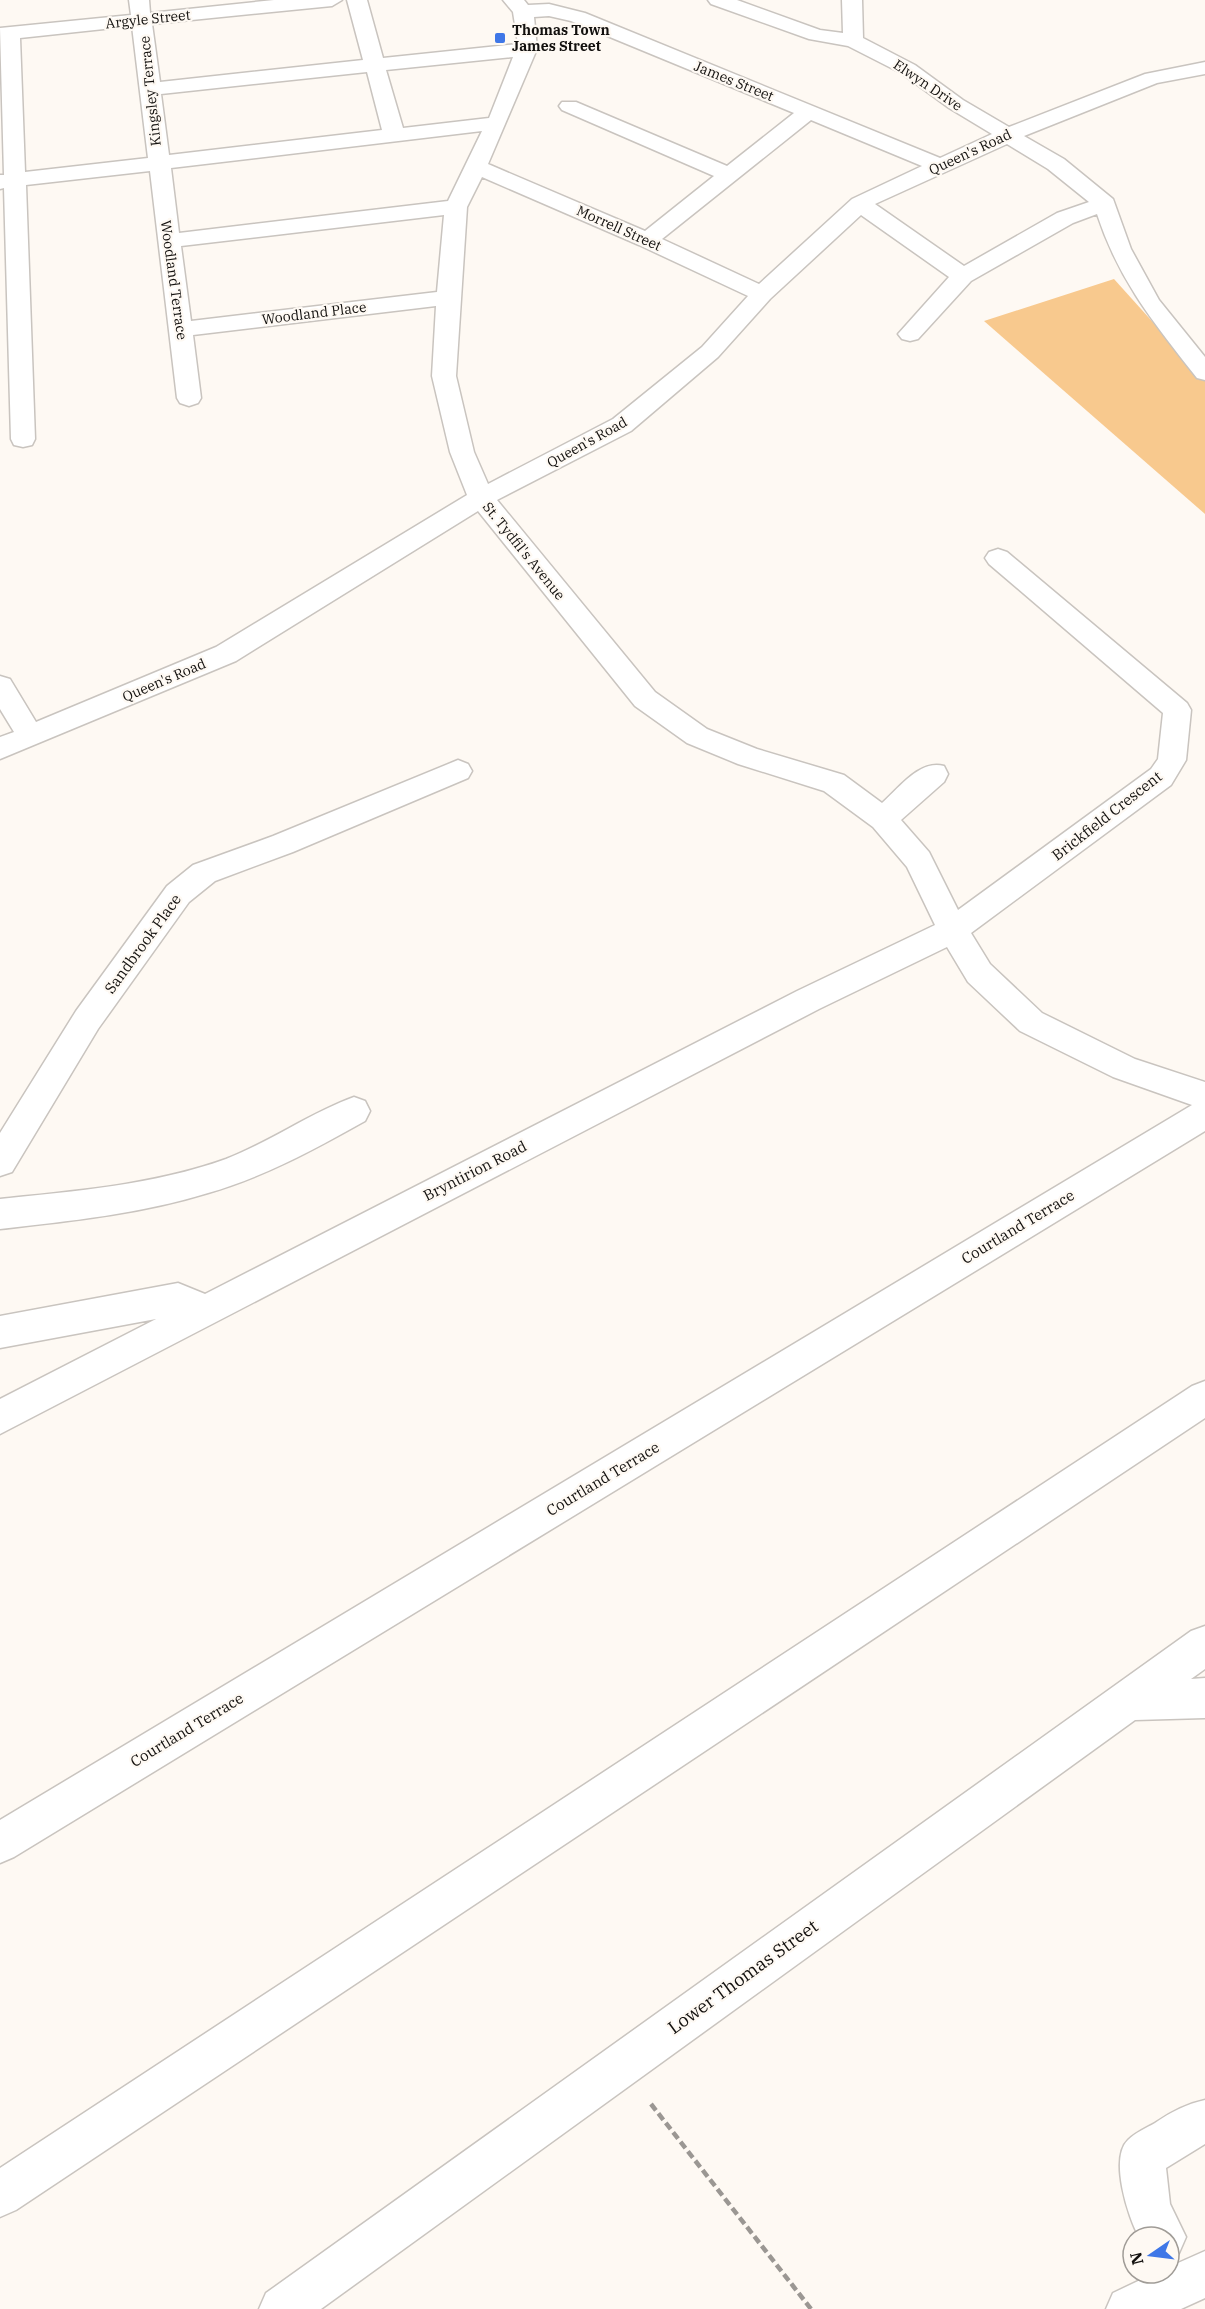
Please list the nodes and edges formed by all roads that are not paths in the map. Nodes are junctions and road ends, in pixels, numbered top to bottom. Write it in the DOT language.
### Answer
graph roads {
  1 [pos="332,0"];
  2 [pos="357,0"];
  3 [pos="718,0"];
  4 [pos="852,0"];
  5 [pos="518,5"];
  6 [pos="141,10"];
  7 [pos="5,34"];
  8 [pos="854,41"];
  9 [pos="526,49"];
  10 [pos="375,65"];
  11 [pos="1205,68"];
  12 [pos="150,89"];
  13 [pos="569,106"];
  14 [pos="808,112"];
  15 [pos="497,123"];
  16 [pos="394,135"];
  17 [pos="1005,135"];
  18 [pos="158,163"];
  19 [pos="475,166"];
  20 [pos="941,166"];
  21 [pos="727,174"];
  22 [pos="7,182"];
  23 [pos="860,204"];
  24 [pos="1105,204"];
  25 [pos="456,207"];
  26 [pos="647,240"];
  27 [pos="169,241"];
  28 [pos="963,276"];
  29 [pos="762,294"];
  30 [pos="448,298"];
  31 [pos="181,329"];
  32 [pos="910,334"];
  33 [pos="1205,374"];
  34 [pos="189,398"];
  35 [pos="23,439"];
  36 [pos="481,498"];
  37 [pos="998,558"];
  38 [pos="0,686"];
  39 [pos="31,736"];
  40 [pos="0,749"];
  41 [pos="458,771"];
  42 [pos="934,774"];
  43 [pos="883,819"];
  44 [pos="953,930"];
  45 [pos="1205,1096"];
  46 [pos="354,1112"];
  47 [pos="1205,1114"];
  48 [pos="0,1162"];
  49 [pos="0,1214"];
  50 [pos="207,1310"];
  51 [pos="0,1332"];
  52 [pos="1205,1398"];
  53 [pos="0,1417"];
  54 [pos="1205,1645"];
  55 [pos="1205,1698"];
  56 [pos="1129,1700"];
  57 [pos="0,1843"];
  58 [pos="1205,2122"];
  59 [pos="0,2194"];
  60 [pos="1157,2225"];
  61 [pos="1187,2268"];
  62 [pos="282,2309"];
  63 [pos="1129,2309"];
  1 -- 6 [label="street, Argyle Street"];
  2 -- 10 [label="street"];
  3 -- 8 [label="street, Elwyn Drive"];
  4 -- 8 [label="street"];
  5 -- 9 [label="street, St. Tydfil's Avenue"];
  5 -- 14 [label="street, James Street"];
  6 -- 7 [label="street, Argyle Street"];
  6 -- 12 [label="street, Kingsley Terrace"];
  7 -- 22 [label="street"];
  8 -- 17 [label="street, Elwyn Drive"];
  9 -- 10 [label="street"];
  9 -- 15 [label="street, St. Tydfil's Avenue"];
  10 -- 12 [label="street"];
  10 -- 16 [label="street"];
  11 -- 17 [label="street, Queen's Road"];
  12 -- 18 [label="street, Kingsley Terrace"];
  13 -- 21 [label="street"];
  14 -- 20 [label="street, James Street"];
  14 -- 21 [label="street"];
  15 -- 16 [label="street"];
  15 -- 19 [label="street, St. Tydfil's Avenue"];
  16 -- 18 [label="street"];
  17 -- 20 [label="street, Queen's Road"];
  17 -- 24 [label="street, Elwyn Drive"];
  18 -- 22 [label="street"];
  18 -- 27 [label="street, Woodland Terrace"];
  19 -- 25 [label="street, St. Tydfil's Avenue"];
  19 -- 26 [label="street, Morrell Street"];
  20 -- 23 [label="street, Queen's Road"];
  21 -- 26 [label="street"];
  22 -- 35 [label="street"];
  23 -- 28 [label="street"];
  23 -- 29 [label="street, Queen's Road"];
  24 -- 28 [label="street"];
  24 -- 33 [label="street"];
  25 -- 27 [label="street"];
  25 -- 30 [label="street, St. Tydfil's Avenue"];
  26 -- 29 [label="street, Morrell Street"];
  27 -- 31 [label="street, Woodland Terrace"];
  28 -- 32 [label="street"];
  29 -- 36 [label="street, Queen's Road"];
  30 -- 31 [label="street, Woodland Place"];
  30 -- 36 [label="street, St. Tydfil's Avenue"];
  31 -- 34 [label="street, Woodland Terrace"];
  36 -- 39 [label="street, Queen's Road"];
  36 -- 43 [label="street, St. Tydfil's Avenue"];
  37 -- 44 [label="street, Brickfield Crescent"];
  38 -- 39 [label="street"];
  39 -- 40 [label="street, Queen's Road"];
  41 -- 48 [label="street, Sandbrook Place"];
  42 -- 43 [label="street"];
  43 -- 44 [label="street, St. Tydfil's Avenue"];
  44 -- 45 [label="street, St. Tydfil's Avenue"];
  44 -- 50 [label="street, Bryntirion Road"];
  46 -- 49 [label="street"];
  47 -- 57 [label="street, Courtland Terrace"];
  50 -- 51 [label="street"];
  50 -- 53 [label="street, Bryntirion Road"];
  52 -- 59 [label="street"];
  54 -- 56 [label="street, Lower Thomas Street"];
  55 -- 56 [label="street"];
  56 -- 62 [label="street, Lower Thomas Street"];
  58 -- 60 [label="street"];
  61 -- 63 [label="street"];
}
